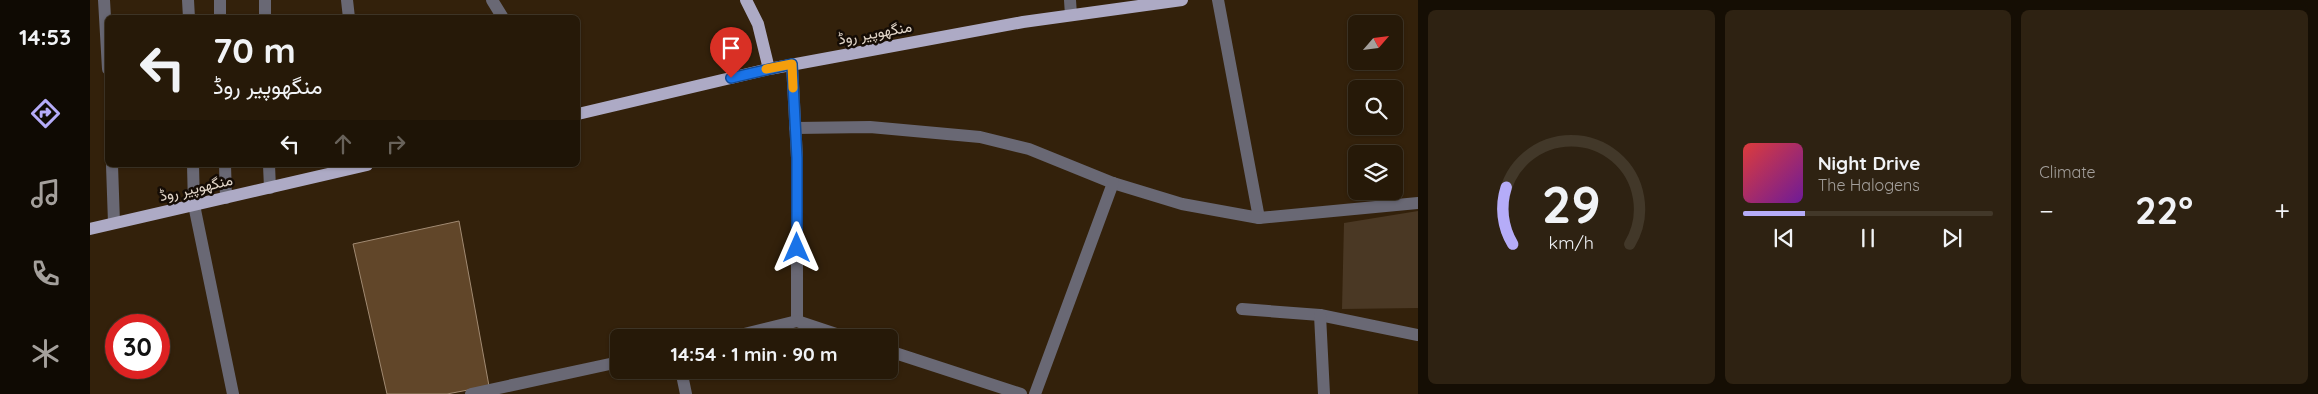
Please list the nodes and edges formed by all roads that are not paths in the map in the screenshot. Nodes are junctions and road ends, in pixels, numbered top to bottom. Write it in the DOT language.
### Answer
graph roads {
  1 [pos="104,0"];
  2 [pos="188,0"];
  3 [pos="220,0"];
  4 [pos="265,0"];
  5 [pos="347,0"];
  6 [pos="746,0"];
  7 [pos="1070,0"];
  8 [pos="1182,0"];
  9 [pos="1218,0"];
  10 [pos="494,1"];
  11 [pos="188,15"];
  12 [pos="220,15"];
  13 [pos="265,15"];
  14 [pos="349,15"];
  15 [pos="501,15"];
  16 [pos="1071,15"];
  17 [pos="105,17"];
  18 [pos="792,64"];
  19 [pos="769,69"];
  20 [pos="580,114"];
  21 [pos="795,128"];
  22 [pos="112,167"];
  23 [pos="193,167"];
  24 [pos="225,167"];
  25 [pos="269,167"];
  26 [pos="358,167"];
  27 [pos="1113,183"];
  28 [pos="270,188"];
  29 [pos="226,198"];
  30 [pos="1418,203"];
  31 [pos="194,205"];
  32 [pos="1259,218"];
  33 [pos="114,223"];
  34 [pos="90,229"];
  35 [pos="1242,308"];
  36 [pos="1320,315"];
  37 [pos="797,321"];
  38 [pos="765,329"];
  39 [pos="821,329"];
  40 [pos="1418,335"];
  41 [pos="898,354"];
  42 [pos="610,364"];
  43 [pos="683,379"];
  44 [pos="233,394"];
  45 [pos="472,394"];
  46 [pos="686,394"];
  47 [pos="1021,394"];
  48 [pos="1035,394"];
  49 [pos="1324,394"];
  1 -- 17 [label="street"];
  2 -- 11 [label="street"];
  3 -- 12 [label="street"];
  4 -- 13 [label="street"];
  5 -- 14 [label="street"];
  6 -- 19 [label="main road"];
  7 -- 16 [label="street"];
  8 -- 16 [label="main road, منگھوپیر روڈ"];
  9 -- 32 [label="street"];
  10 -- 15 [label="street"];
  16 -- 18 [label="main road, منگھوپیر روڈ"];
  18 -- 19 [label="main road, منگھوپیر روڈ"];
  18 -- 21 [label="street"];
  19 -- 20 [label="main road, منگھوپیر روڈ"];
  21 -- 27 [label="street"];
  21 -- 37 [label="street"];
  22 -- 33 [label="street"];
  23 -- 31 [label="street"];
  24 -- 29 [label="street"];
  25 -- 28 [label="street"];
  26 -- 28 [label="main road, منگھوپیر روڈ"];
  27 -- 32 [label="street"];
  27 -- 48 [label="street"];
  28 -- 29 [label="main road, منگھوپیر روڈ"];
  29 -- 31 [label="main road, منگھوپیر روڈ"];
  30 -- 32 [label="street"];
  31 -- 33 [label="main road, منگھوپیر روڈ"];
  31 -- 44 [label="street"];
  33 -- 34 [label="main road, منگھوپیر روڈ"];
  35 -- 36 [label="street"];
  36 -- 40 [label="street"];
  36 -- 49 [label="street"];
  37 -- 38 [label="street"];
  37 -- 39 [label="street"];
  41 -- 47 [label="street"];
  42 -- 45 [label="street"];
  43 -- 46 [label="street"];
}
